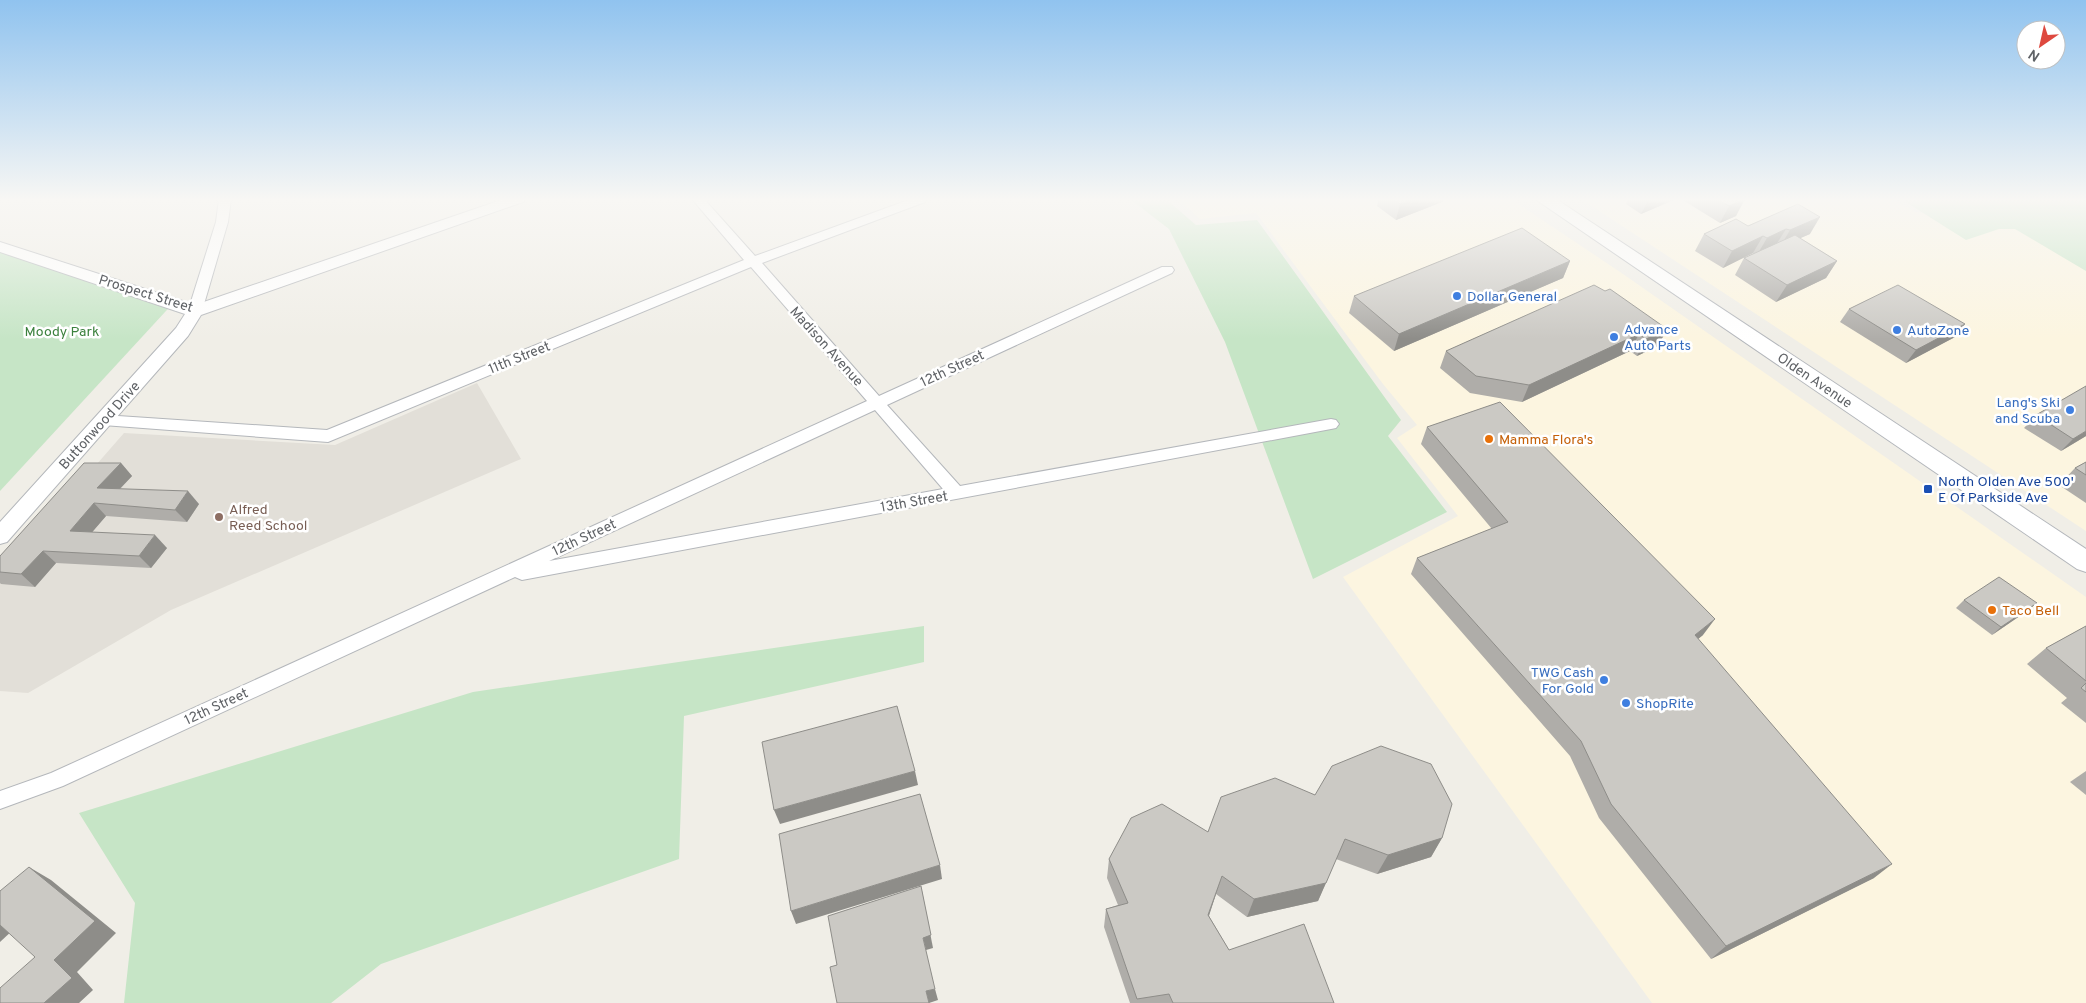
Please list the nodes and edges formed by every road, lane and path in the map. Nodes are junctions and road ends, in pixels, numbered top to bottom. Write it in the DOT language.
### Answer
graph roads {
  1 [pos="215,246"];
  2 [pos="383,246"];
  3 [pos="738,246"];
  4 [pos="796,246"];
  5 [pos="1614,246"];
  6 [pos="0,247"];
  7 [pos="752,262"];
  8 [pos="1167,270"];
  9 [pos="195,311"];
  10 [pos="877,403"];
  11 [pos="103,420"];
  12 [pos="1331,424"];
  13 [pos="956,493"];
  14 [pos="0,536"];
  15 [pos="2086,562"];
  16 [pos="497,578"];
  17 [pos="0,800"];
  1 -- 9 [label="street"];
  2 -- 9 [label="street, Prospect Street"];
  3 -- 7 [label="street, Madison Avenue"];
  4 -- 7 [label="street, 11th Street"];
  5 -- 15 [label="main road, Olden Avenue"];
  6 -- 9 [label="street, Prospect Street"];
  7 -- 10 [label="street, Madison Avenue"];
  7 -- 11 [label="street, 11th Street"];
  8 -- 10 [label="street, 12th Street"];
  9 -- 11 [label="street, Buttonwood Drive"];
  10 -- 13 [label="street, Madison Avenue"];
  10 -- 16 [label="street, 12th Street"];
  11 -- 14 [label="street, Buttonwood Drive"];
  12 -- 13 [label="street, 13th Street"];
  13 -- 16 [label="street, 13th Street"];
  16 -- 17 [label="street, 12th Street"];
}
